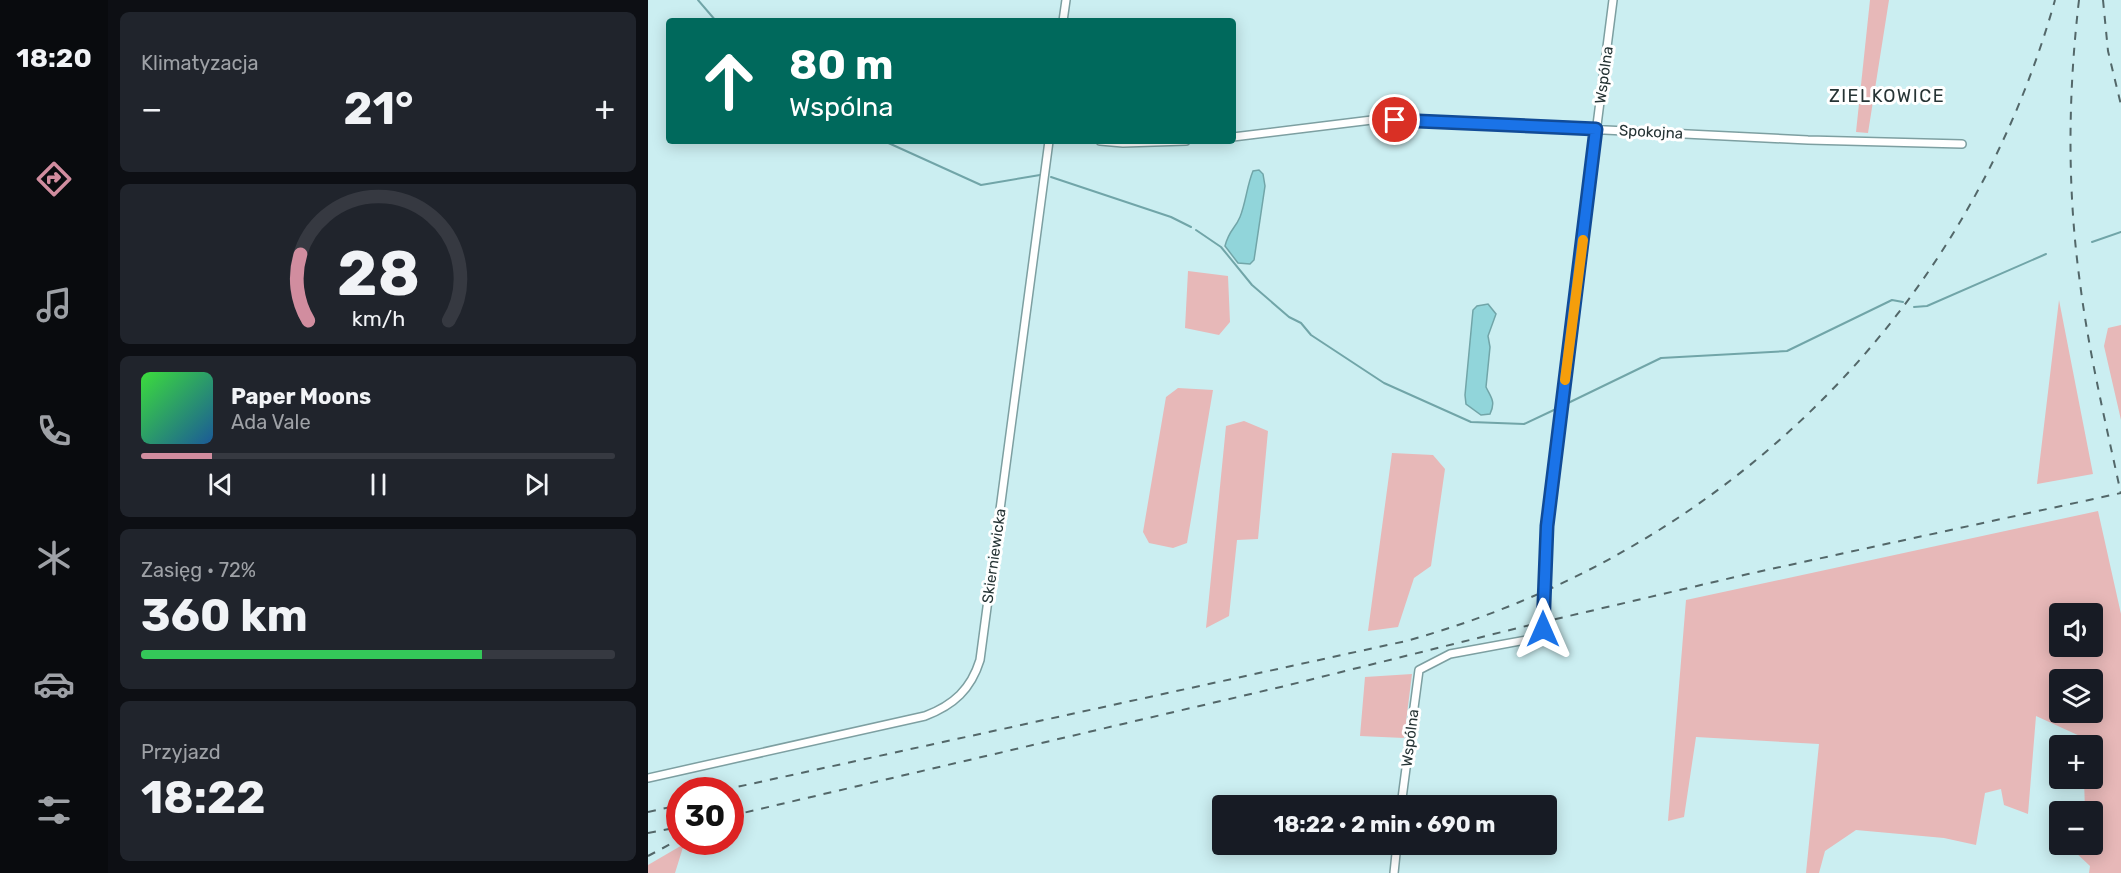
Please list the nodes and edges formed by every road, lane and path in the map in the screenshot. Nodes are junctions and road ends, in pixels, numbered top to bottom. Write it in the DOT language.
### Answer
graph roads {
  1 [pos="1066,0"];
  2 [pos="1614,0"];
  3 [pos="1064,18"];
  4 [pos="1596,129"];
  5 [pos="1236,137"];
  6 [pos="1049,144"];
  7 [pos="1962,144"];
  8 [pos="648,778"];
  9 [pos="1402,795"];
  10 [pos="1396,855"];
  11 [pos="1394,873"];
  1 -- 3 [label="street"];
  2 -- 4 [label="street, Wspólna"];
  4 -- 5 [label="street, Spokojna"];
  4 -- 7 [label="street, Spokojna"];
  4 -- 9 [label="street, Wspólna"];
  6 -- 8 [label="street, Skierniewicka"];
  10 -- 11 [label="street"];
}
